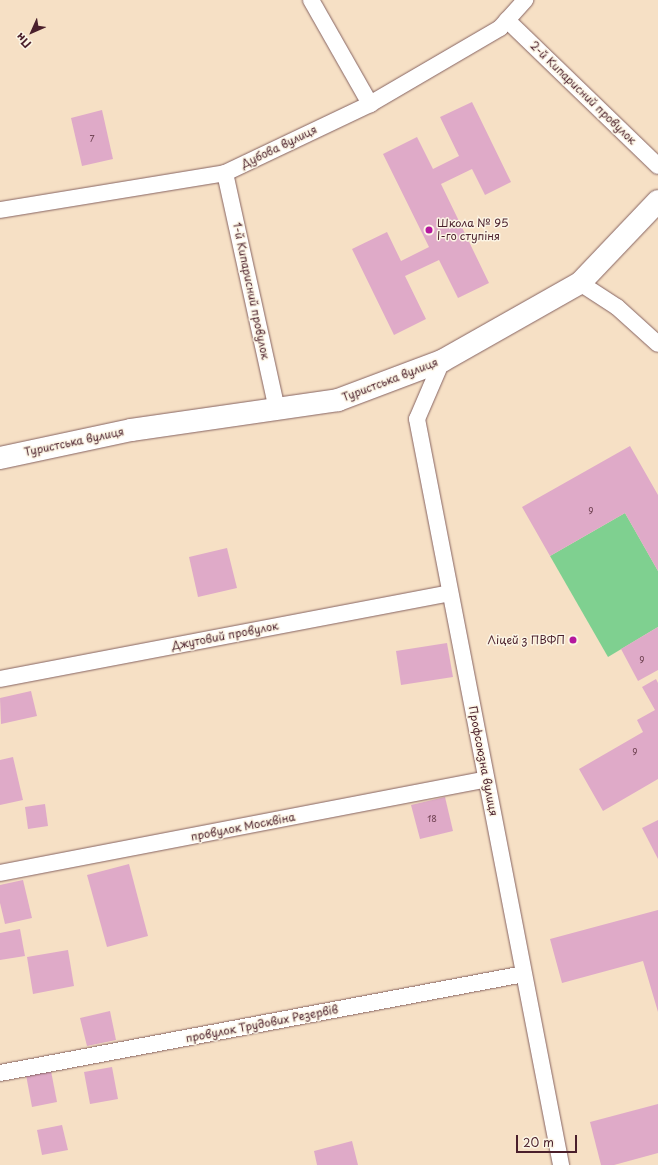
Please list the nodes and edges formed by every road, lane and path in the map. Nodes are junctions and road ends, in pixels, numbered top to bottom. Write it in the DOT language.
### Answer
graph roads {
  1 [pos="311,0"];
  2 [pos="525,0"];
  3 [pos="507,20"];
  4 [pos="370,104"];
  5 [pos="658,166"];
  6 [pos="225,173"];
  7 [pos="658,201"];
  8 [pos="0,210"];
  9 [pos="580,283"];
  10 [pos="658,344"];
  11 [pos="442,361"];
  12 [pos="277,409"];
  13 [pos="0,458"];
  14 [pos="450,594"];
  15 [pos="0,679"];
  16 [pos="486,779"];
  17 [pos="0,873"];
  18 [pos="524,974"];
  19 [pos="0,1073"];
  20 [pos="559,1165"];
  1 -- 4 [label="street"];
  2 -- 3 [label="street, Дубова вулиця"];
  3 -- 4 [label="street, Дубова вулиця"];
  3 -- 5 [label="street, 2-й Кипарисний провулок"];
  4 -- 6 [label="street, Дубова вулиця"];
  6 -- 8 [label="street, Дубова вулиця"];
  6 -- 12 [label="street, 1-й Кипарисний провулок"];
  7 -- 9 [label="street, Туристська вулиця"];
  9 -- 10 [label="street"];
  9 -- 11 [label="street, Туристська вулиця"];
  11 -- 12 [label="street, Туристська вулиця"];
  11 -- 14 [label="street, Профсоюзна вулиця"];
  12 -- 13 [label="street, Туристська вулиця"];
  14 -- 15 [label="street, Джутовий провулок"];
  14 -- 16 [label="street, Профсоюзна вулиця"];
  16 -- 17 [label="street, провулок Москвіна"];
  16 -- 18 [label="street, Профсоюзна вулиця"];
  18 -- 19 [label="street, провулок Трудових Резервів"];
  18 -- 20 [label="street, Профсоюзна вулиця"];
}
